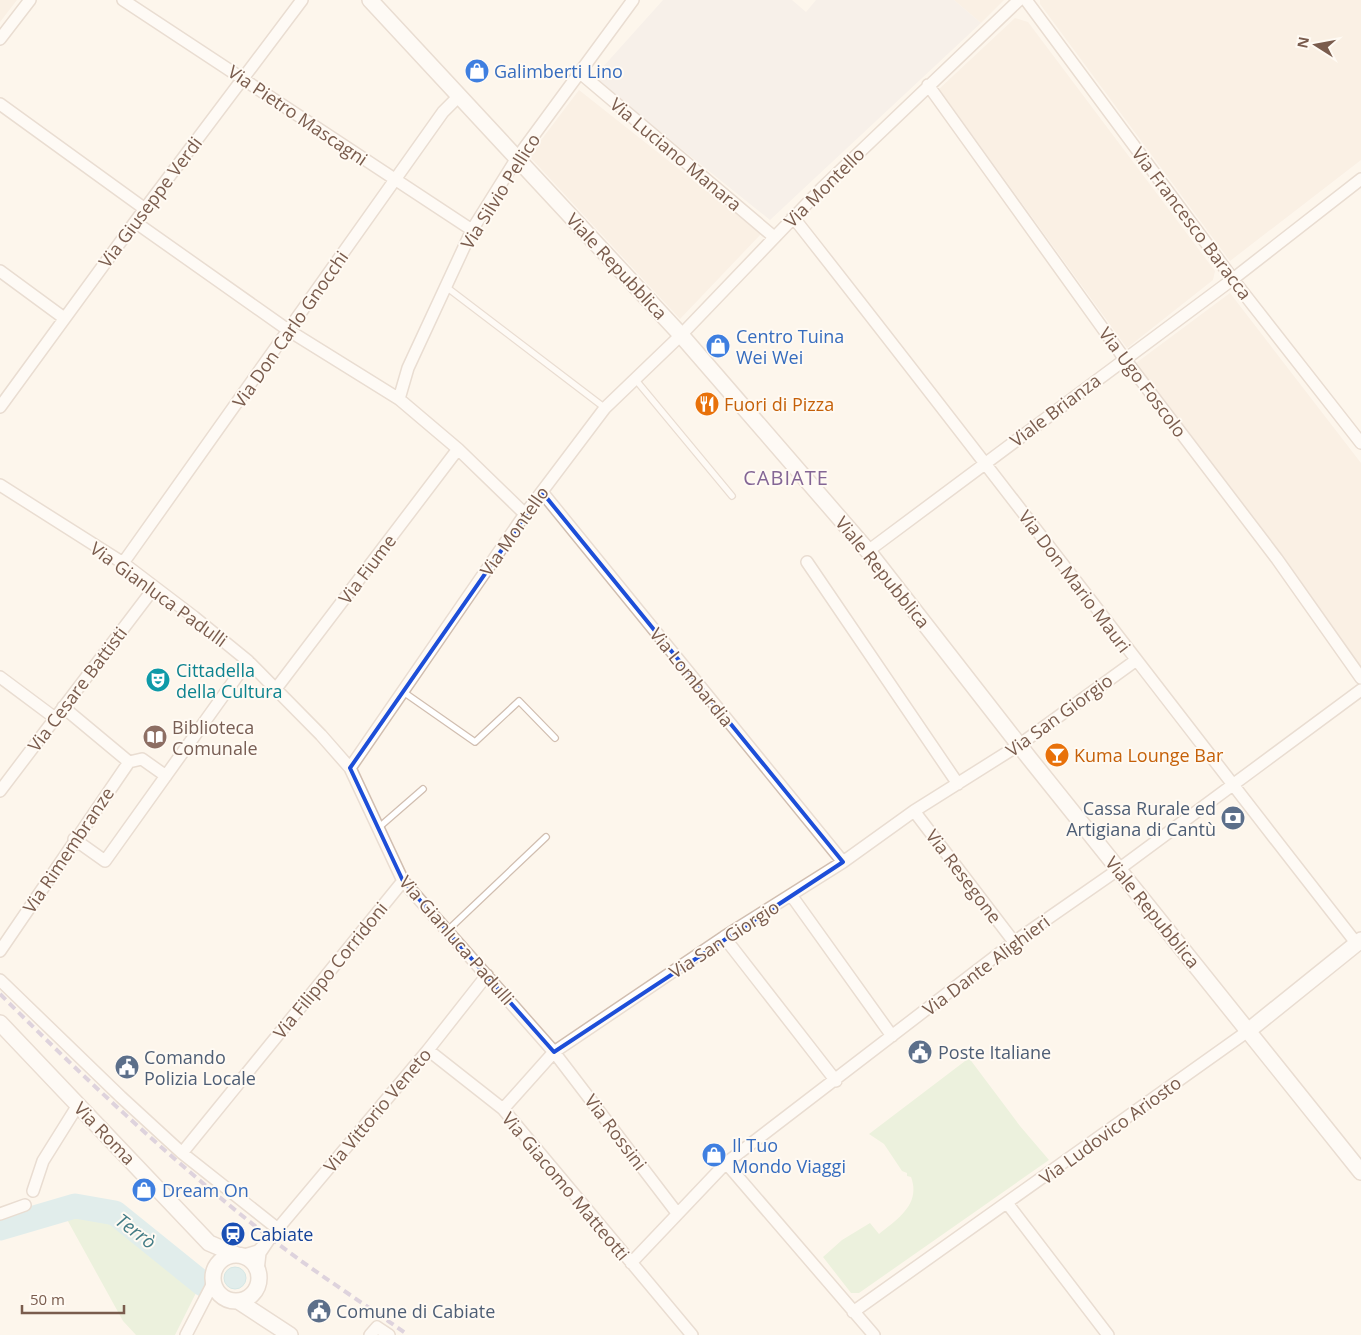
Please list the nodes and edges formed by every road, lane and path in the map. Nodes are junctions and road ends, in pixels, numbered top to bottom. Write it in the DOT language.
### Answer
graph roads {
  1 [pos="30,0"];
  2 [pos="123,0"];
  3 [pos="302,0"];
  4 [pos="370,0"];
  5 [pos="633,0"];
  6 [pos="1019,0"];
  7 [pos="1026,0"];
  8 [pos="0,39"];
  9 [pos="579,72"];
  10 [pos="242,78"];
  11 [pos="928,84"];
  12 [pos="459,96"];
  13 [pos="0,104"];
  14 [pos="517,158"];
  15 [pos="1361,179"];
  16 [pos="396,180"];
  17 [pos="145,208"];
  18 [pos="793,218"];
  19 [pos="135,222"];
  20 [pos="472,230"];
  21 [pos="774,237"];
  22 [pos="0,271"];
  23 [pos="1233,279"];
  24 [pos="445,286"];
  25 [pos="64,318"];
  26 [pos="288,330"];
  27 [pos="681,335"];
  28 [pos="1124,358"];
  29 [pos="635,379"];
  30 [pos="399,399"];
  31 [pos="0,407"];
  32 [pos="605,408"];
  33 [pos="1361,443"];
  34 [pos="458,449"];
  35 [pos="986,462"];
  36 [pos="0,485"];
  37 [pos="542,492"];
  38 [pos="732,496"];
  39 [pos="525,514"];
  40 [pos="868,551"];
  41 [pos="807,562"];
  42 [pos="123,564"];
  43 [pos="154,588"];
  44 [pos="248,661"];
  45 [pos="1135,661"];
  46 [pos="0,677"];
  47 [pos="1361,678"];
  48 [pos="275,690"];
  49 [pos="1361,690"];
  50 [pos="402,691"];
  51 [pos="63,707"];
  52 [pos="55,718"];
  53 [pos="555,738"];
  54 [pos="1019,745"];
  55 [pos="129,762"];
  56 [pos="350,768"];
  57 [pos="166,776"];
  58 [pos="958,784"];
  59 [pos="1232,784"];
  60 [pos="423,789"];
  61 [pos="0,791"];
  62 [pos="914,811"];
  63 [pos="378,829"];
  64 [pos="546,837"];
  65 [pos="74,839"];
  66 [pos="843,862"];
  67 [pos="1119,869"];
  68 [pos="403,881"];
  69 [pos="791,895"];
  70 [pos="447,931"];
  71 [pos="724,937"];
  72 [pos="1014,942"];
  73 [pos="1359,942"];
  74 [pos="0,951"];
  75 [pos="487,974"];
  76 [pos="0,980"];
  77 [pos="0,1023"];
  78 [pos="1248,1031"];
  79 [pos="892,1036"];
  80 [pos="428,1050"];
  81 [pos="554,1052"];
  82 [pos="836,1081"];
  83 [pos="78,1105"];
  84 [pos="503,1109"];
  85 [pos="182,1153"];
  86 [pos="726,1163"];
  87 [pos="1361,1172"];
  88 [pos="33,1191"];
  89 [pos="1008,1203"];
  90 [pos="25,1205"];
  91 [pos="677,1213"];
  92 [pos="0,1214"];
  93 [pos="278,1229"];
  94 [pos="209,1243"];
  95 [pos="266,1244"];
  96 [pos="239,1255"];
  97 [pos="631,1263"];
  98 [pos="214,1275"];
  99 [pos="257,1279"];
  100 [pos="238,1301"];
  101 [pos="853,1312"];
  102 [pos="276,1324"];
  103 [pos="687,1333"];
  104 [pos="186,1335"];
  105 [pos="290,1335"];
  106 [pos="370,1335"];
  107 [pos="389,1335"];
  108 [pos="874,1335"];
  109 [pos="1108,1335"];
  1 -- 8 [label="street"];
  2 -- 10 [label="street, Via Pietro Mascagni"];
  3 -- 10 [label="street, Via Giuseppe Verdi"];
  4 -- 12 [label="street, Viale Repubblica"];
  5 -- 9 [label="street, Via Silvio Pellico"];
  6 -- 11 [label="street, Via Montello"];
  7 -- 23 [label="street, Via Francesco Baracca"];
  9 -- 14 [label="street, Via Silvio Pellico"];
  9 -- 21 [label="street, Via Luciano Manara"];
  10 -- 16 [label="street, Via Pietro Mascagni"];
  10 -- 17 [label="street, Via Giuseppe Verdi"];
  11 -- 18 [label="street, Via Montello"];
  11 -- 28 [label="street, Via Ugo Foscolo"];
  12 -- 14 [label="street, Viale Repubblica"];
  12 -- 16 [label="street, Via Don Carlo Gnocchi"];
  13 -- 17 [label="street"];
  14 -- 20 [label="street, Via Silvio Pellico"];
  14 -- 27 [label="street, Viale Repubblica"];
  15 -- 23 [label="street, Viale Brianza"];
  16 -- 20 [label="street, Via Pietro Mascagni"];
  16 -- 26 [label="street, Via Don Carlo Gnocchi"];
  17 -- 19 [label="street, Via Giuseppe Verdi"];
  18 -- 21 [label="street, Via Montello"];
  18 -- 35 [label="street, Via Don Mario Mauri"];
  19 -- 25 [label="street, Via Giuseppe Verdi"];
  19 -- 26 [label="street"];
  20 -- 24 [label="street, Via Silvio Pellico"];
  21 -- 27 [label="street, Via Montello"];
  22 -- 25 [label="street"];
  23 -- 28 [label="street, Viale Brianza"];
  23 -- 33 [label="street, Via Francesco Baracca"];
  24 -- 30 [label="street, Via Silvio Pellico"];
  24 -- 32 [label="lane"];
  25 -- 31 [label="street, Via Giuseppe Verdi"];
  26 -- 30 [label="street"];
  26 -- 42 [label="street, Via Don Carlo Gnocchi"];
  27 -- 29 [label="street, Via Montello"];
  27 -- 40 [label="street, Viale Repubblica"];
  28 -- 35 [label="street, Viale Brianza"];
  28 -- 47 [label="street, Via Ugo Foscolo"];
  29 -- 32 [label="street, Via Montello"];
  29 -- 38 [label="lane"];
  30 -- 34 [label="street"];
  32 -- 37 [label="street, Via Montello"];
  34 -- 39 [label="street"];
  34 -- 48 [label="street, Via Fiume"];
  35 -- 40 [label="street, Viale Brianza"];
  35 -- 45 [label="street, Via Don Mario Mauri"];
  36 -- 42 [label="street, Via Gianluca Padulli"];
  37 -- 39 [label="street, Via Montello"];
  37 -- 66 [label="street, Via Lombardia"];
  39 -- 50 [label="street, Via Montello"];
  40 -- 54 [label="street, Viale Repubblica"];
  41 -- 58 [label="street"];
  42 -- 43 [label="street, Via Gianluca Padulli"];
  43 -- 44 [label="street, Via Gianluca Padulli"];
  43 -- 51 [label="street, Via Cesare Battisti"];
  44 -- 48 [label="street, Via Gianluca Padulli"];
  44 -- 57 [label="street"];
  45 -- 54 [label="street, Via San Giorgio"];
  45 -- 59 [label="street, Via Don Mario Mauri"];
  46 -- 52 [label="street"];
  48 -- 56 [label="street, Via Gianluca Padulli"];
  49 -- 59 [label="street, Via Dante Alighieri"];
  50 -- 53 [label="lane"];
  50 -- 56 [label="street, Via Montello"];
  51 -- 52 [label="street, Via Cesare Battisti"];
  51 -- 55 [label="street"];
  52 -- 61 [label="street, Via Cesare Battisti"];
  54 -- 58 [label="street, Via San Giorgio"];
  54 -- 67 [label="street, Viale Repubblica"];
  55 -- 57 [label="street"];
  55 -- 65 [label="street, Via Rimembranze"];
  56 -- 63 [label="street, Via Gianluca Padulli"];
  57 -- 65 [label="street"];
  58 -- 62 [label="street, Via San Giorgio"];
  59 -- 67 [label="street, Via Dante Alighieri"];
  59 -- 73 [label="street, Via Don Mario Mauri"];
  60 -- 63 [label="lane"];
  62 -- 66 [label="street, Via San Giorgio"];
  62 -- 72 [label="street, Via Resegone"];
  63 -- 68 [label="street, Via Gianluca Padulli"];
  64 -- 70 [label="lane"];
  65 -- 74 [label="street, Via Rimembranze"];
  66 -- 69 [label="street, Via San Giorgio"];
  67 -- 72 [label="street, Via Dante Alighieri"];
  67 -- 78 [label="street, Viale Repubblica"];
  68 -- 70 [label="street, Via Gianluca Padulli"];
  68 -- 85 [label="street, Via Filippo Corridoni"];
  69 -- 71 [label="street, Via San Giorgio"];
  69 -- 79 [label="street"];
  70 -- 75 [label="street, Via Gianluca Padulli"];
  71 -- 81 [label="street, Via San Giorgio"];
  71 -- 82 [label="street"];
  72 -- 79 [label="street, Via Dante Alighieri"];
  73 -- 78 [label="street, Via Ludovico Ariosto"];
  75 -- 80 [label="street, Via Vittorio Veneto"];
  75 -- 81 [label="street, Via Gianluca Padulli"];
  76 -- 85 [label="street"];
  77 -- 83 [label="street, Via Roma"];
  78 -- 87 [label="street, Viale Repubblica"];
  78 -- 89 [label="street, Via Ludovico Ariosto"];
  79 -- 82 [label="street, Via Dante Alighieri"];
  80 -- 84 [label="street, Via Giacomo Matteotti"];
  80 -- 93 [label="street, Via Vittorio Veneto"];
  81 -- 84 [label="street, Via San Giorgio"];
  81 -- 91 [label="street, Via Rossini"];
  82 -- 86 [label="street, Via Dante Alighieri"];
  83 -- 88 [label="street"];
  83 -- 94 [label="street, Via Roma"];
  84 -- 97 [label="street, Via Giacomo Matteotti"];
  85 -- 93 [label="street"];
  86 -- 91 [label="street, Via Dante Alighieri"];
  86 -- 101 [label="street"];
  89 -- 101 [label="street, Via Ludovico Ariosto"];
  89 -- 109 [label="street"];
  90 -- 92 [label="street"];
  91 -- 97 [label="street, Via Dante Alighieri"];
  93 -- 95 [label="street, Via Vittorio Veneto"];
  94 -- 96 [label="street, Via Roma"];
  94 -- 98 [label="street"];
  95 -- 96 [label="street, Via Vittorio Veneto"];
  95 -- 99 [label="street, Via Vittorio Veneto"];
  96 -- 98 [label="street"];
  96 -- 99 [label="street"];
  97 -- 103 [label="street, Via Giacomo Matteotti"];
  98 -- 100 [label="street"];
  98 -- 104 [label="street"];
  99 -- 100 [label="street"];
  99 -- 102 [label="street"];
  100 -- 102 [label="street"];
  101 -- 108 [label="street"];
  102 -- 105 [label="street"];
  106 -- 107 [label="street"];
}
